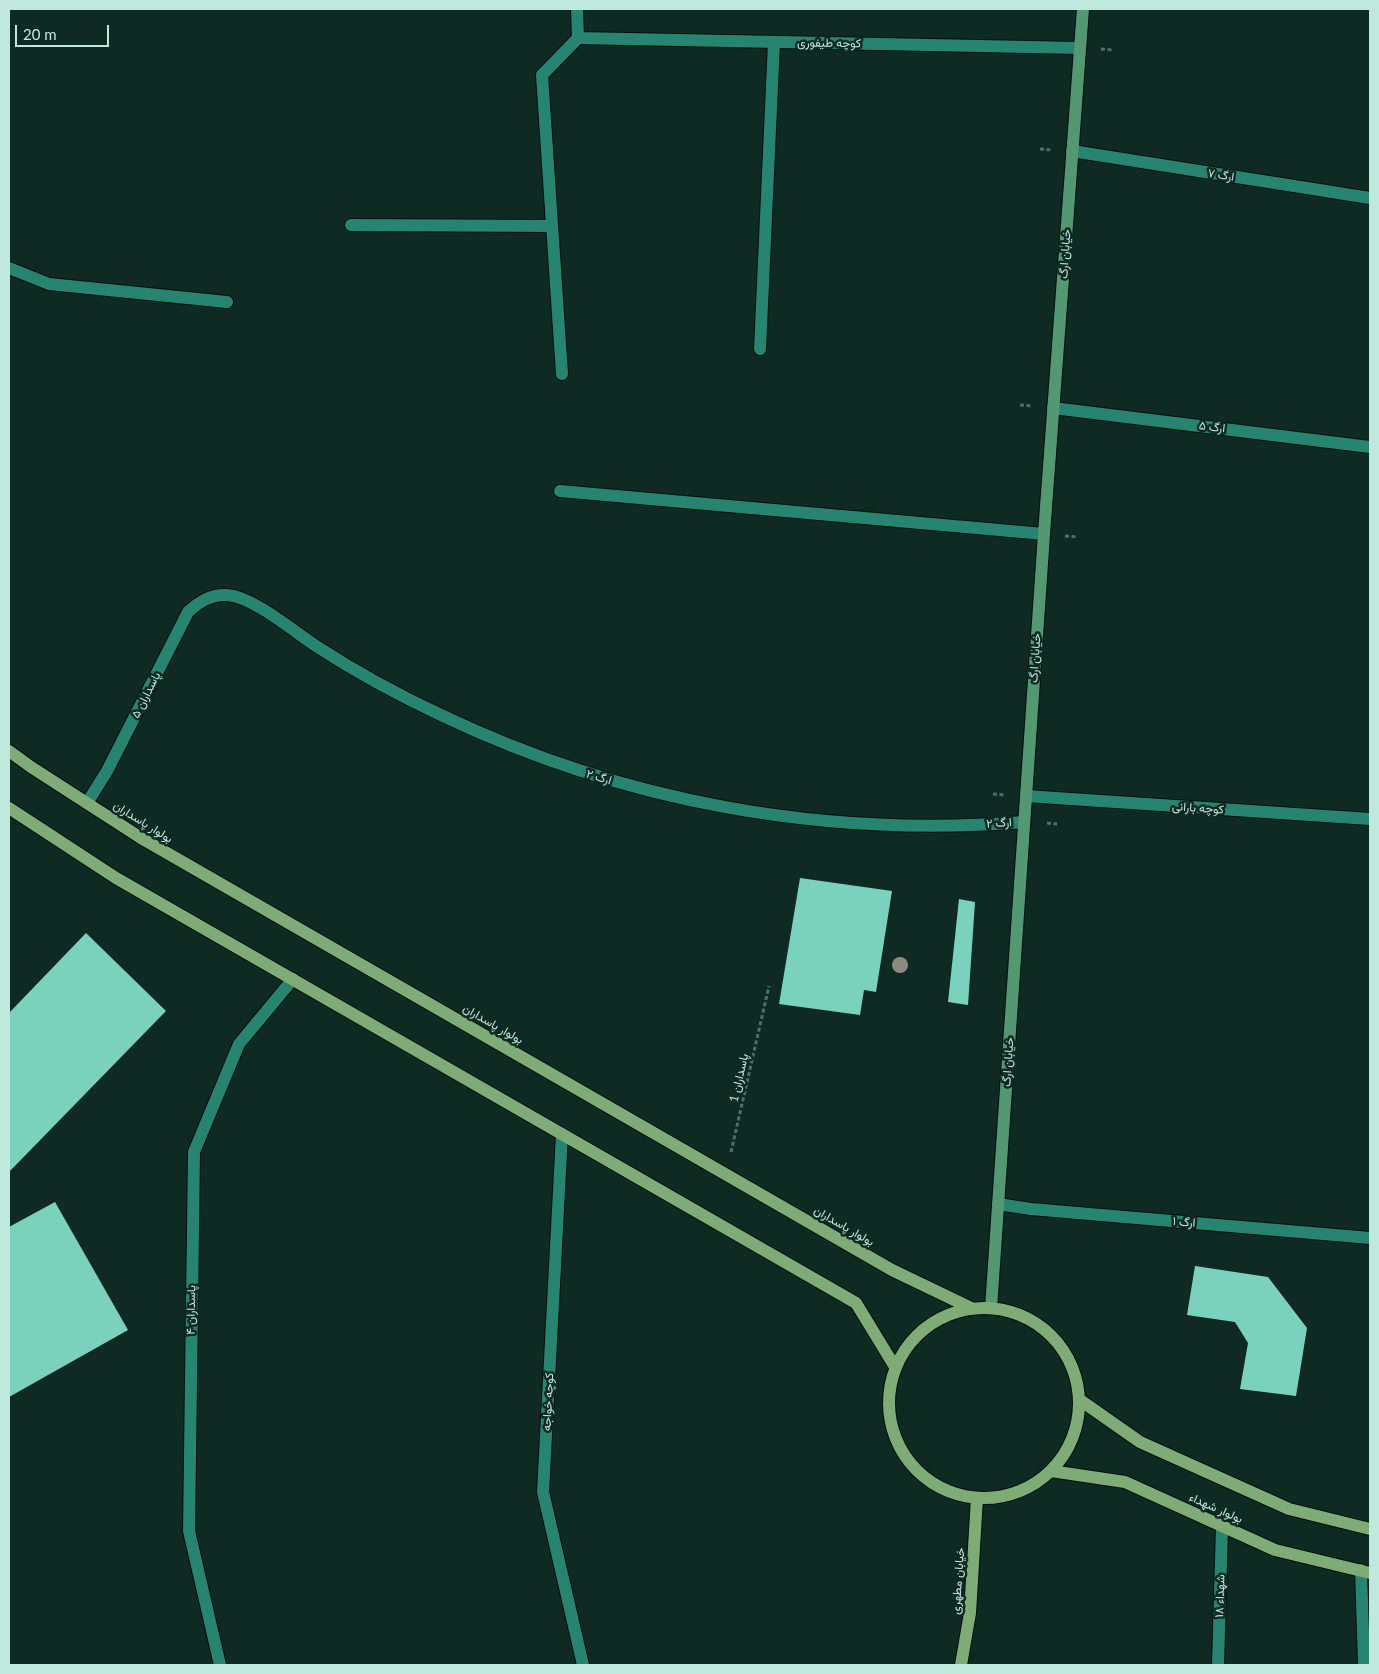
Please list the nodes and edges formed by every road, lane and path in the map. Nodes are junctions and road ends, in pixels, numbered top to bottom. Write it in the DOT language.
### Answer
graph roads {
  1 [pos="577,9"];
  2 [pos="1083,9"];
  3 [pos="578,38"];
  4 [pos="774,42"];
  5 [pos="1080,48"];
  6 [pos="1072,151"];
  7 [pos="1370,198"];
  8 [pos="351,225"];
  9 [pos="552,226"];
  10 [pos="9,268"];
  11 [pos="227,302"];
  12 [pos="760,349"];
  13 [pos="562,374"];
  14 [pos="1053,408"];
  15 [pos="1370,446"];
  16 [pos="560,491"];
  17 [pos="1044,534"];
  18 [pos="213,596"];
  19 [pos="9,751"];
  20 [pos="1026,796"];
  21 [pos="87,803"];
  22 [pos="9,808"];
  23 [pos="1370,819"];
  24 [pos="1024,822"];
  25 [pos="293,980"];
  26 [pos="769,986"];
  27 [pos="562,1134"];
  28 [pos="726,1174"];
  29 [pos="998,1204"];
  30 [pos="1370,1238"];
  31 [pos="971,1308"];
  32 [pos="991,1308"];
  33 [pos="895,1367"];
  34 [pos="1080,1400"];
  35 [pos="1051,1471"];
  36 [pos="977,1498"];
  37 [pos="1222,1526"];
  38 [pos="1370,1529"];
  39 [pos="1366,1571"];
  40 [pos="219,1665"];
  41 [pos="583,1665"];
  42 [pos="961,1665"];
  43 [pos="1218,1665"];
  44 [pos="1364,1665"];
  1 -- 3 [label="street"];
  2 -- 5 [label="main road, خیابان ارگ"];
  3 -- 4 [label="street, کوچه طیفوری"];
  3 -- 9 [label="street"];
  4 -- 5 [label="street, کوچه طیفوری"];
  4 -- 12 [label="street"];
  5 -- 6 [label="main road, خیابان ارگ"];
  6 -- 7 [label="street, ارگ ۷"];
  6 -- 14 [label="main road, خیابان ارگ"];
  8 -- 9 [label="street"];
  9 -- 13 [label="street"];
  10 -- 11 [label="street"];
  14 -- 15 [label="street, ارگ ۵"];
  14 -- 17 [label="main road, خیابان ارگ"];
  16 -- 17 [label="street"];
  17 -- 20 [label="main road, خیابان ارگ"];
  18 -- 21 [label="street, پاسداران ۵"];
  18 -- 24 [label="street, ارگ ۲"];
  19 -- 21 [label="main road, بولوار پاسداران"];
  20 -- 23 [label="street, کوچه بارانی"];
  20 -- 24 [label="main road, خیابان ارگ"];
  21 -- 28 [label="main road, بولوار پاسداران"];
  22 -- 25 [label="main road"];
  24 -- 29 [label="main road, خیابان ارگ"];
  25 -- 27 [label="main road"];
  25 -- 40 [label="street, پاسداران ۴"];
  26 -- 28 [label="path, پاسداران 1"];
  27 -- 33 [label="main road"];
  27 -- 41 [label="street, کوچه خواجه"];
  28 -- 31 [label="main road, بولوار پاسداران"];
  29 -- 30 [label="street, ارگ ۱"];
  29 -- 32 [label="main road, خیابان ارگ"];
  31 -- 32 [label="main road"];
  31 -- 33 [label="main road"];
  32 -- 34 [label="main road"];
  33 -- 36 [label="main road"];
  34 -- 35 [label="main road"];
  34 -- 38 [label="main road"];
  35 -- 36 [label="main road"];
  35 -- 37 [label="main road, بولوار شهداء"];
  36 -- 42 [label="main road, خیابان مطهری"];
  37 -- 39 [label="main road, بولوار شهداء"];
  37 -- 43 [label="street, شهداء ۱۸"];
  39 -- 44 [label="street"];
}
